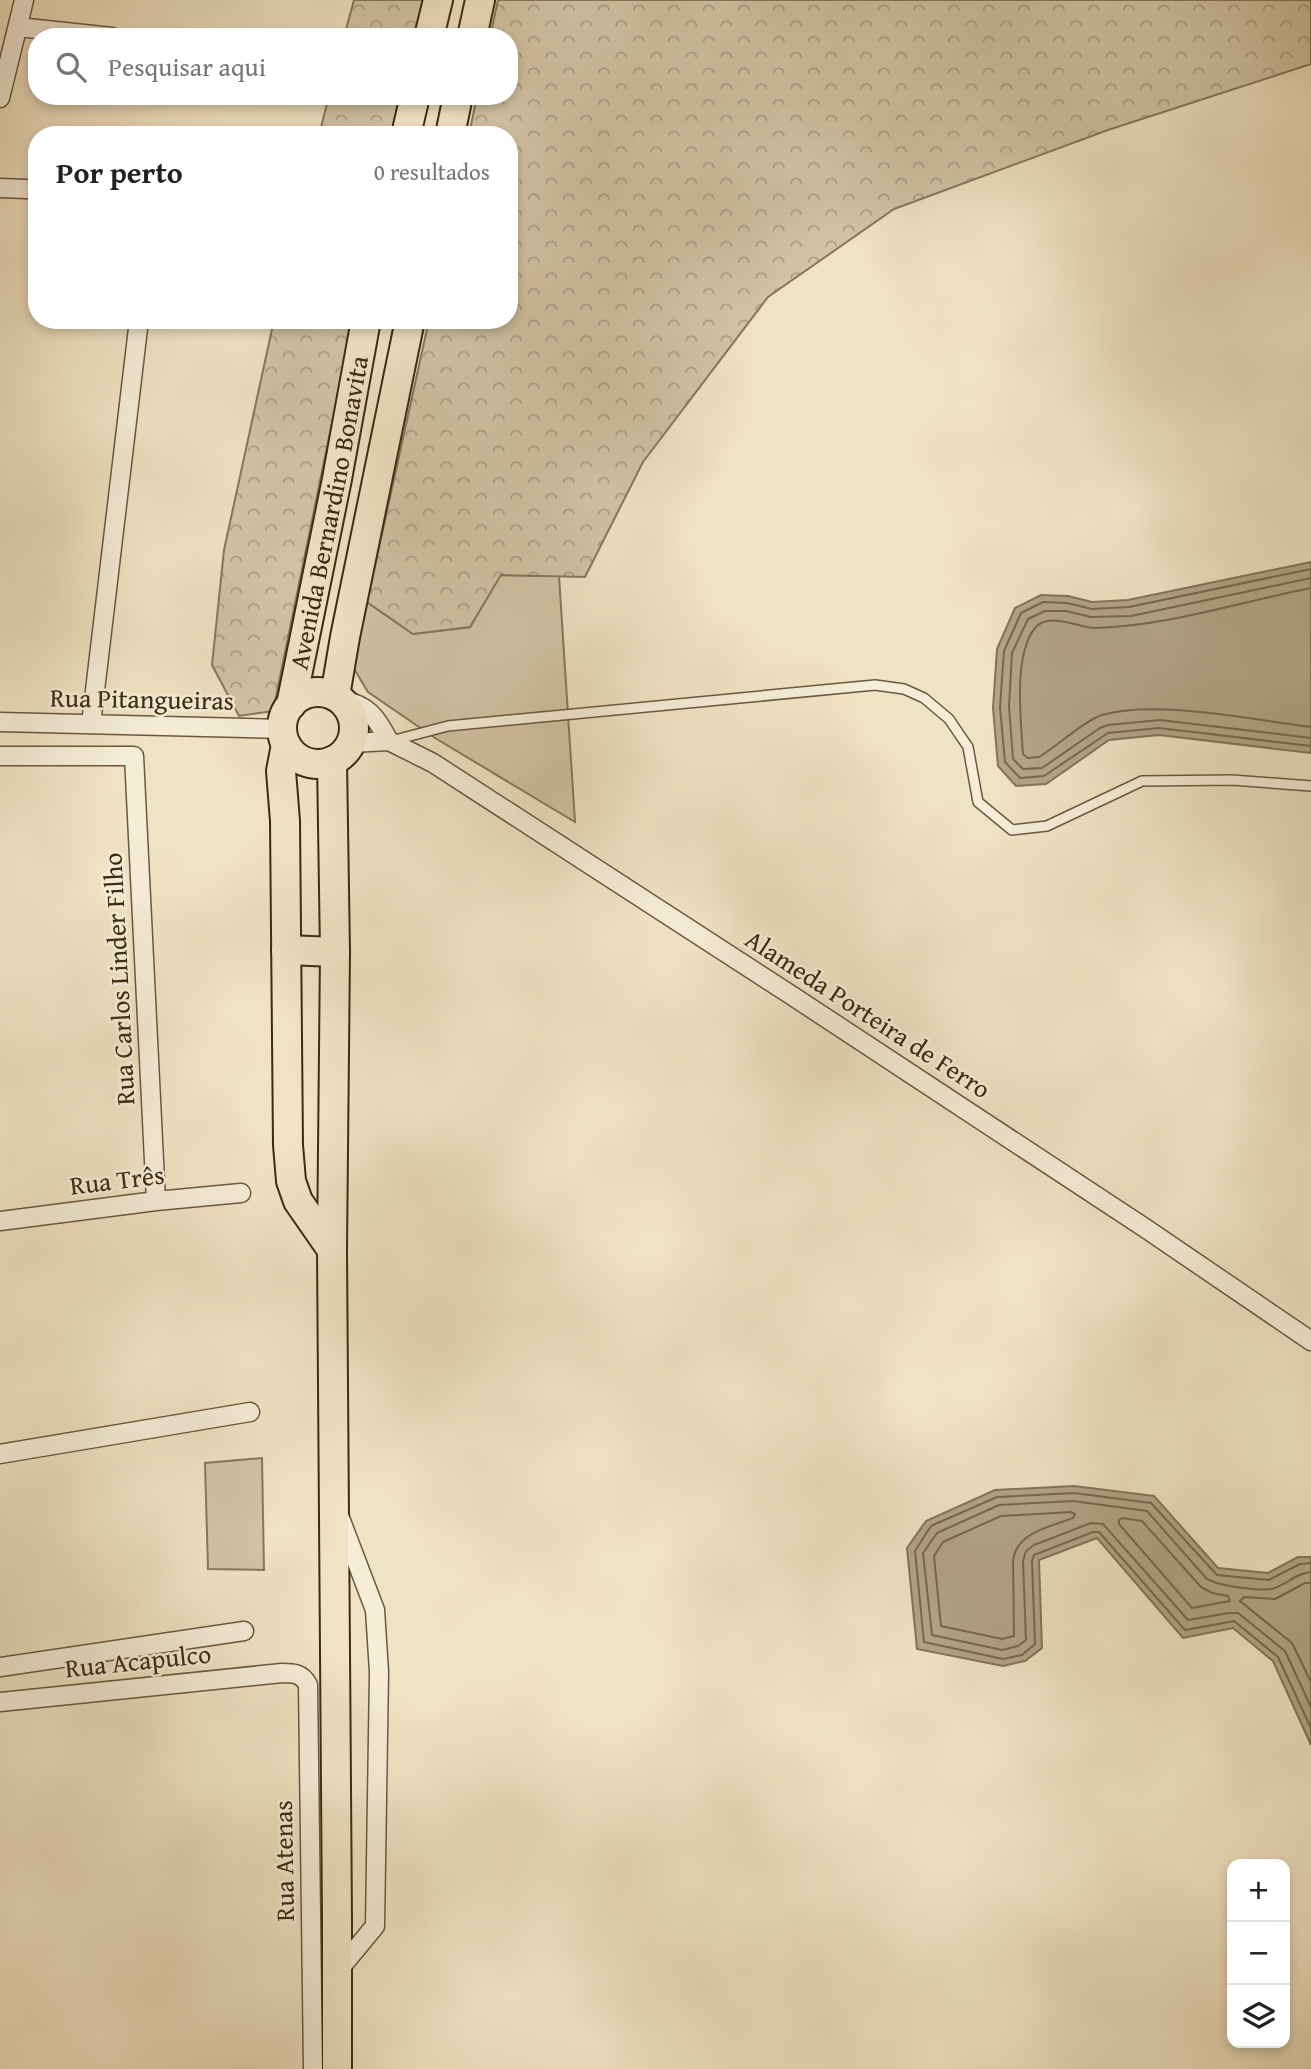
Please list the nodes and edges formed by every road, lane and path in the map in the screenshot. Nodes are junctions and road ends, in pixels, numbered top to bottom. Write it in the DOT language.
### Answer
graph roads {
  1 [pos="24,0"];
  2 [pos="438,0"];
  3 [pos="480,0"];
  4 [pos="18,27"];
  5 [pos="28,28"];
  6 [pos="431,28"];
  7 [pos="474,28"];
  8 [pos="0,98"];
  9 [pos="413,105"];
  10 [pos="456,105"];
  11 [pos="408,126"];
  12 [pos="452,126"];
  13 [pos="0,188"];
  14 [pos="28,189"];
  15 [pos="138,329"];
  16 [pos="364,329"];
  17 [pos="408,329"];
  18 [pos="337,698"];
  19 [pos="0,722"];
  20 [pos="91,724"];
  21 [pos="287,726"];
  22 [pos="390,741"];
  23 [pos="342,752"];
  24 [pos="0,756"];
  25 [pos="1311,786"];
  26 [pos="286,950"];
  27 [pos="335,952"];
  28 [pos="241,1193"];
  29 [pos="156,1200"];
  30 [pos="0,1221"];
  31 [pos="331,1250"];
  32 [pos="1311,1341"];
  33 [pos="250,1412"];
  34 [pos="0,1454"];
  35 [pos="334,1502"];
  36 [pos="244,1631"];
  37 [pos="0,1667"];
  38 [pos="282,1673"];
  39 [pos="0,1702"];
  40 [pos="337,1972"];
  41 [pos="313,2069"];
  42 [pos="337,2069"];
  1 -- 4 [label="street"];
  2 -- 6 [label="main road"];
  3 -- 7 [label="main road"];
  4 -- 5 [label="street"];
  4 -- 8 [label="street"];
  9 -- 11 [label="main road"];
  10 -- 12 [label="main road"];
  13 -- 14 [label="street"];
  15 -- 20 [label="street"];
  16 -- 21 [label="main road, Avenida Bernardino Bonavita"];
  17 -- 18 [label="main road, Avenida Bernardino Bonavita"];
  18 -- 21 [label="main road, Avenida Bernardino Bonavita"];
  18 -- 22 [label="street, Alameda Porteira de Ferro"];
  18 -- 23 [label="main road, Avenida Bernardino Bonavita"];
  19 -- 20 [label="street, Rua Pitangueiras"];
  20 -- 21 [label="street, Rua Pitangueiras"];
  21 -- 23 [label="main road"];
  21 -- 26 [label="main road"];
  22 -- 23 [label="street"];
  22 -- 25 [label="lane"];
  22 -- 32 [label="street, Alameda Porteira de Ferro"];
  23 -- 27 [label="main road, Avenida Bernardino Bonavita"];
  24 -- 29 [label="street, Rua Carlos Linder Filho"];
  26 -- 27 [label="main road"];
  26 -- 31 [label="main road"];
  27 -- 31 [label="main road, Avenida Bernardino Bonavita"];
  28 -- 29 [label="street, Rua Três"];
  29 -- 30 [label="street, Rua Três"];
  31 -- 35 [label="main road, Avenida Bernardino Bonavita"];
  33 -- 34 [label="street"];
  35 -- 40 [label="main road, Avenida Bernardino Bonavita"];
  35 -- 40 [label="street"];
  36 -- 37 [label="street"];
  38 -- 39 [label="street, Rua Acapulco"];
  38 -- 41 [label="street, Rua Atenas"];
  40 -- 42 [label="main road, Avenida Bernardino Bonavita"];
}
